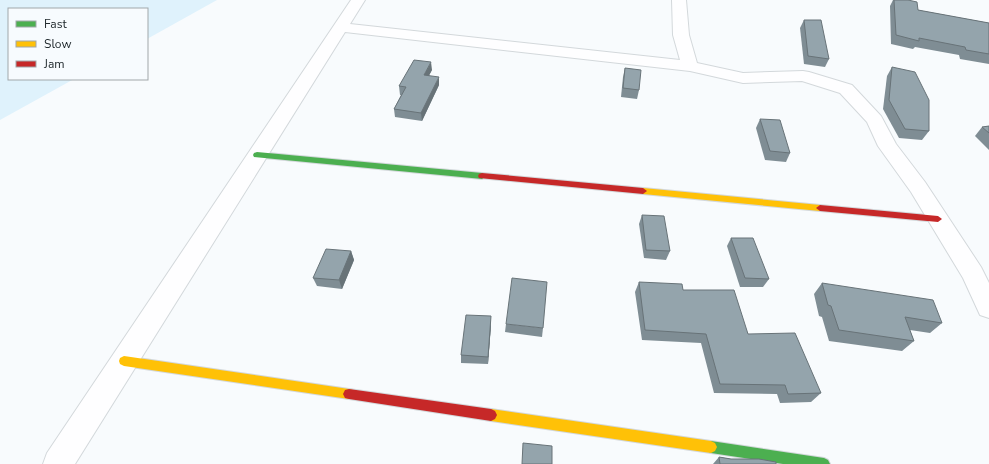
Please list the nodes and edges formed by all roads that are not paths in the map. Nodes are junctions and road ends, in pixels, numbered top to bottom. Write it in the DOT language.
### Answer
graph roads {
  1 [pos="358,0"];
  2 [pos="679,0"];
  3 [pos="340,27"];
  4 [pos="690,66"];
  5 [pos="257,155"];
  6 [pos="938,219"];
  7 [pos="989,308"];
  8 [pos="124,361"];
  9 [pos="58,464"];
  10 [pos="824,464"];
  1 -- 3 [label="street"];
  2 -- 4 [label="street"];
  3 -- 4 [label="street"];
  3 -- 5 [label="street"];
  4 -- 6 [label="street"];
  5 -- 6 [label="street"];
  5 -- 8 [label="street"];
  6 -- 7 [label="street"];
  8 -- 9 [label="street"];
  8 -- 10 [label="street"];
}
